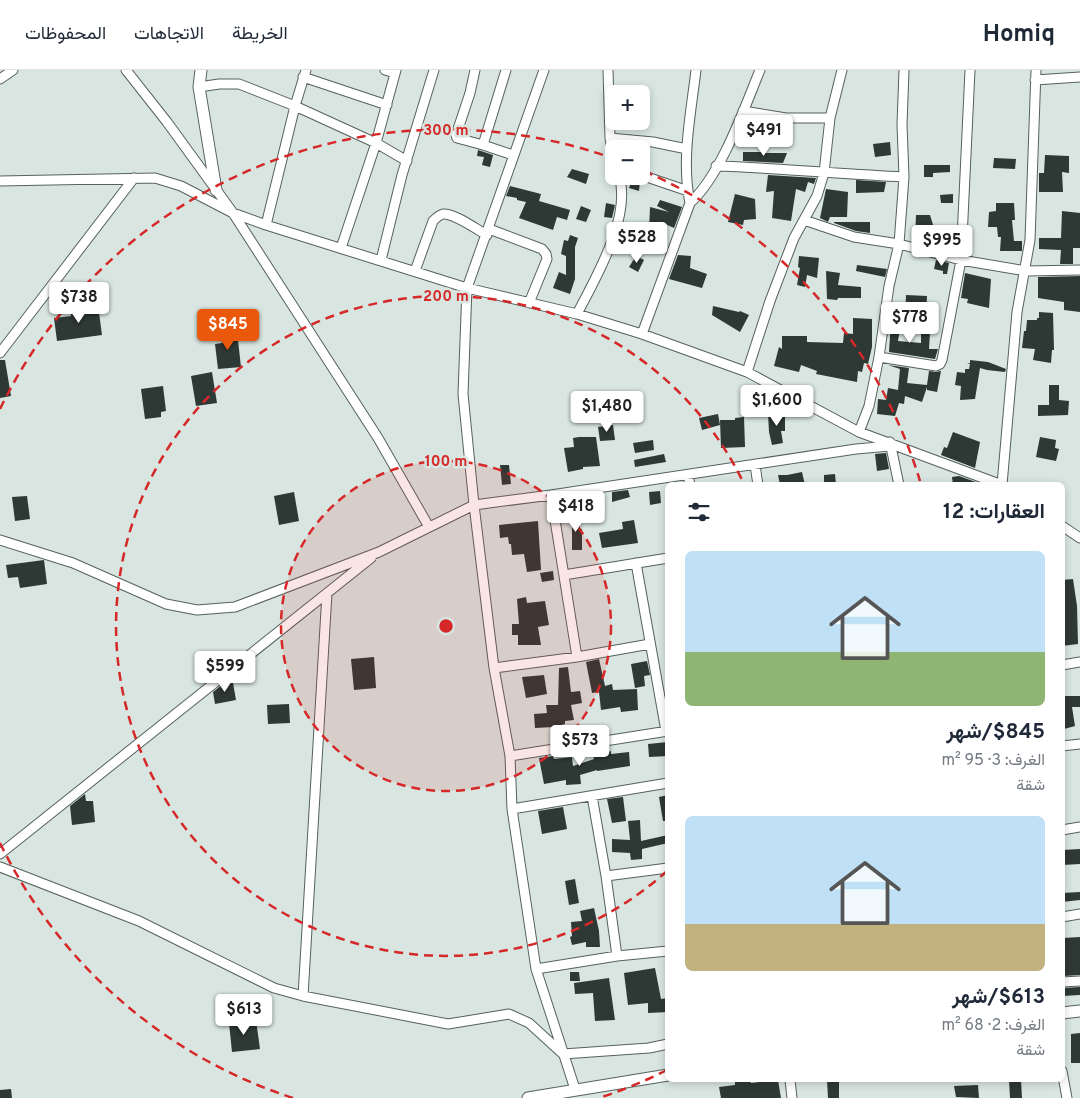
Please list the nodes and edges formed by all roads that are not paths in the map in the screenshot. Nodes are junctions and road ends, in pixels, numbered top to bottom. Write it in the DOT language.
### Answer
graph roads {
  1 [pos="13,70"];
  2 [pos="126,70"];
  3 [pos="201,70"];
  4 [pos="385,70"];
  5 [pos="434,70"];
  6 [pos="475,70"];
  7 [pos="506,70"];
  8 [pos="544,70"];
  9 [pos="608,70"];
  10 [pos="696,70"];
  11 [pos="760,70"];
  12 [pos="842,70"];
  13 [pos="904,70"];
  14 [pos="970,70"];
  15 [pos="1036,70"];
  16 [pos="396,72"];
  17 [pos="304,74"];
  18 [pos="1080,78"];
  19 [pos="0,79"];
  20 [pos="1035,80"];
  21 [pos="199,87"];
  22 [pos="387,105"];
  23 [pos="295,106"];
  24 [pos="743,111"];
  25 [pos="830,118"];
  26 [pos="610,138"];
  27 [pos="376,143"];
  28 [pos="483,145"];
  29 [pos="687,149"];
  30 [pos="513,155"];
  31 [pos="407,161"];
  32 [pos="716,166"];
  33 [pos="824,173"];
  34 [pos="904,177"];
  35 [pos="134,178"];
  36 [pos="650,178"];
  37 [pos="0,181"];
  38 [pos="620,185"];
  39 [pos="216,190"];
  40 [pos="688,191"];
  41 [pos="690,203"];
  42 [pos="233,213"];
  43 [pos="804,220"];
  44 [pos="266,225"];
  45 [pos="488,232"];
  46 [pos="899,244"];
  47 [pos="341,248"];
  48 [pos="381,260"];
  49 [pos="961,260"];
  50 [pos="1080,270"];
  51 [pos="1026,271"];
  52 [pos="416,272"];
  53 [pos="467,288"];
  54 [pos="529,303"];
  55 [pos="577,314"];
  56 [pos="642,334"];
  57 [pos="0,353"];
  58 [pos="879,357"];
  59 [pos="747,372"];
  60 [pos="859,432"];
  61 [pos="890,444"];
  62 [pos="755,465"];
  63 [pos="688,475"];
  64 [pos="689,482"];
  65 [pos="758,482"];
  66 [pos="898,482"];
  67 [pos="994,482"];
  68 [pos="1002,482"];
  69 [pos="551,495"];
  70 [pos="474,505"];
  71 [pos="429,527"];
  72 [pos="1065,528"];
  73 [pos="1080,538"];
  74 [pos="0,540"];
  75 [pos="379,552"];
  76 [pos="665,559"];
  77 [pos="636,564"];
  78 [pos="564,575"];
  79 [pos="327,593"];
  80 [pos="650,644"];
  81 [pos="577,658"];
  82 [pos="1080,662"];
  83 [pos="1065,664"];
  84 [pos="494,668"];
  85 [pos="665,721"];
  86 [pos="665,731"];
  87 [pos="1080,744"];
  88 [pos="1065,746"];
  89 [pos="510,756"];
  90 [pos="665,784"];
  91 [pos="592,796"];
  92 [pos="512,809"];
  93 [pos="1080,827"];
  94 [pos="1065,830"];
  95 [pos="0,854"];
  96 [pos="0,867"];
  97 [pos="665,868"];
  98 [pos="606,876"];
  99 [pos="1080,914"];
  100 [pos="1065,916"];
  101 [pos="665,950"];
  102 [pos="616,956"];
  103 [pos="536,969"];
  104 [pos="1080,980"];
  105 [pos="1065,982"];
  106 [pos="303,996"];
  107 [pos="1080,1011"];
  108 [pos="1065,1013"];
  109 [pos="665,1045"];
  110 [pos="563,1054"];
  111 [pos="665,1074"];
  112 [pos="790,1082"];
  113 [pos="1064,1082"];
  114 [pos="575,1089"];
  115 [pos="528,1098"];
  116 [pos="792,1098"];
  117 [pos="1067,1098"];
  1 -- 19 [label="street"];
  2 -- 39 [label="street"];
  3 -- 21 [label="street"];
  4 -- 16 [label="street"];
  5 -- 31 [label="street"];
  6 -- 28 [label="street"];
  7 -- 28 [label="street"];
  8 -- 30 [label="street"];
  9 -- 26 [label="street"];
  10 -- 29 [label="street"];
  11 -- 24 [label="street"];
  12 -- 25 [label="street"];
  13 -- 34 [label="street"];
  14 -- 49 [label="street"];
  15 -- 20 [label="street"];
  16 -- 22 [label="street"];
  17 -- 22 [label="street"];
  17 -- 23 [label="street"];
  18 -- 20 [label="street"];
  20 -- 51 [label="street"];
  21 -- 23 [label="street"];
  21 -- 39 [label="street"];
  22 -- 27 [label="street"];
  23 -- 27 [label="street"];
  23 -- 44 [label="street"];
  24 -- 25 [label="street"];
  24 -- 32 [label="street"];
  25 -- 33 [label="street"];
  26 -- 29 [label="street"];
  27 -- 31 [label="street"];
  27 -- 47 [label="street"];
  28 -- 30 [label="street"];
  29 -- 40 [label="street"];
  30 -- 45 [label="street"];
  31 -- 48 [label="street"];
  32 -- 33 [label="street"];
  32 -- 41 [label="street"];
  33 -- 34 [label="street"];
  33 -- 43 [label="street"];
  34 -- 46 [label="street"];
  35 -- 37 [label="street"];
  35 -- 42 [label="street"];
  35 -- 57 [label="street"];
  36 -- 40 [label="street"];
  38 -- 55 [label="street"];
  39 -- 42 [label="street"];
  40 -- 41 [label="street"];
  41 -- 56 [label="street"];
  42 -- 44 [label="street"];
  42 -- 71 [label="street"];
  43 -- 46 [label="street"];
  43 -- 59 [label="street"];
  44 -- 47 [label="street"];
  45 -- 52 [label="street"];
  45 -- 53 [label="street"];
  45 -- 54 [label="street"];
  46 -- 49 [label="street"];
  46 -- 58 [label="street"];
  47 -- 48 [label="street"];
  48 -- 52 [label="street"];
  49 -- 51 [label="street"];
  49 -- 58 [label="street"];
  50 -- 51 [label="street"];
  51 -- 68 [label="street"];
  52 -- 53 [label="street"];
  53 -- 54 [label="street"];
  53 -- 70 [label="street"];
  54 -- 55 [label="street"];
  55 -- 56 [label="street"];
  56 -- 59 [label="street"];
  58 -- 60 [label="street"];
  59 -- 60 [label="street"];
  60 -- 61 [label="street"];
  61 -- 62 [label="street"];
  61 -- 66 [label="street"];
  61 -- 67 [label="street"];
  62 -- 63 [label="street"];
  62 -- 65 [label="street"];
  63 -- 64 [label="street"];
  63 -- 69 [label="street"];
  69 -- 70 [label="street"];
  69 -- 78 [label="street"];
  70 -- 71 [label="street"];
  70 -- 84 [label="street"];
  71 -- 75 [label="street"];
  72 -- 73 [label="street"];
  74 -- 75 [label="street"];
  75 -- 79 [label="street"];
  76 -- 77 [label="street"];
  77 -- 78 [label="street"];
  77 -- 80 [label="street"];
  78 -- 81 [label="street"];
  79 -- 95 [label="street"];
  79 -- 106 [label="street"];
  80 -- 81 [label="street"];
  80 -- 85 [label="street"];
  81 -- 84 [label="street"];
  82 -- 83 [label="street"];
  84 -- 89 [label="street"];
  86 -- 89 [label="street"];
  87 -- 88 [label="street"];
  89 -- 92 [label="street"];
  90 -- 91 [label="street"];
  91 -- 92 [label="street"];
  91 -- 98 [label="street"];
  92 -- 103 [label="street"];
  93 -- 94 [label="street"];
  96 -- 106 [label="street"];
  97 -- 98 [label="street"];
  98 -- 102 [label="street"];
  99 -- 100 [label="street"];
  101 -- 102 [label="street"];
  102 -- 103 [label="street"];
  103 -- 110 [label="street"];
  104 -- 105 [label="street"];
  106 -- 110 [label="street"];
  107 -- 108 [label="street"];
  109 -- 110 [label="street"];
  110 -- 114 [label="street"];
  111 -- 114 [label="street"];
  112 -- 116 [label="street"];
  113 -- 117 [label="street"];
  114 -- 115 [label="street"];
}
